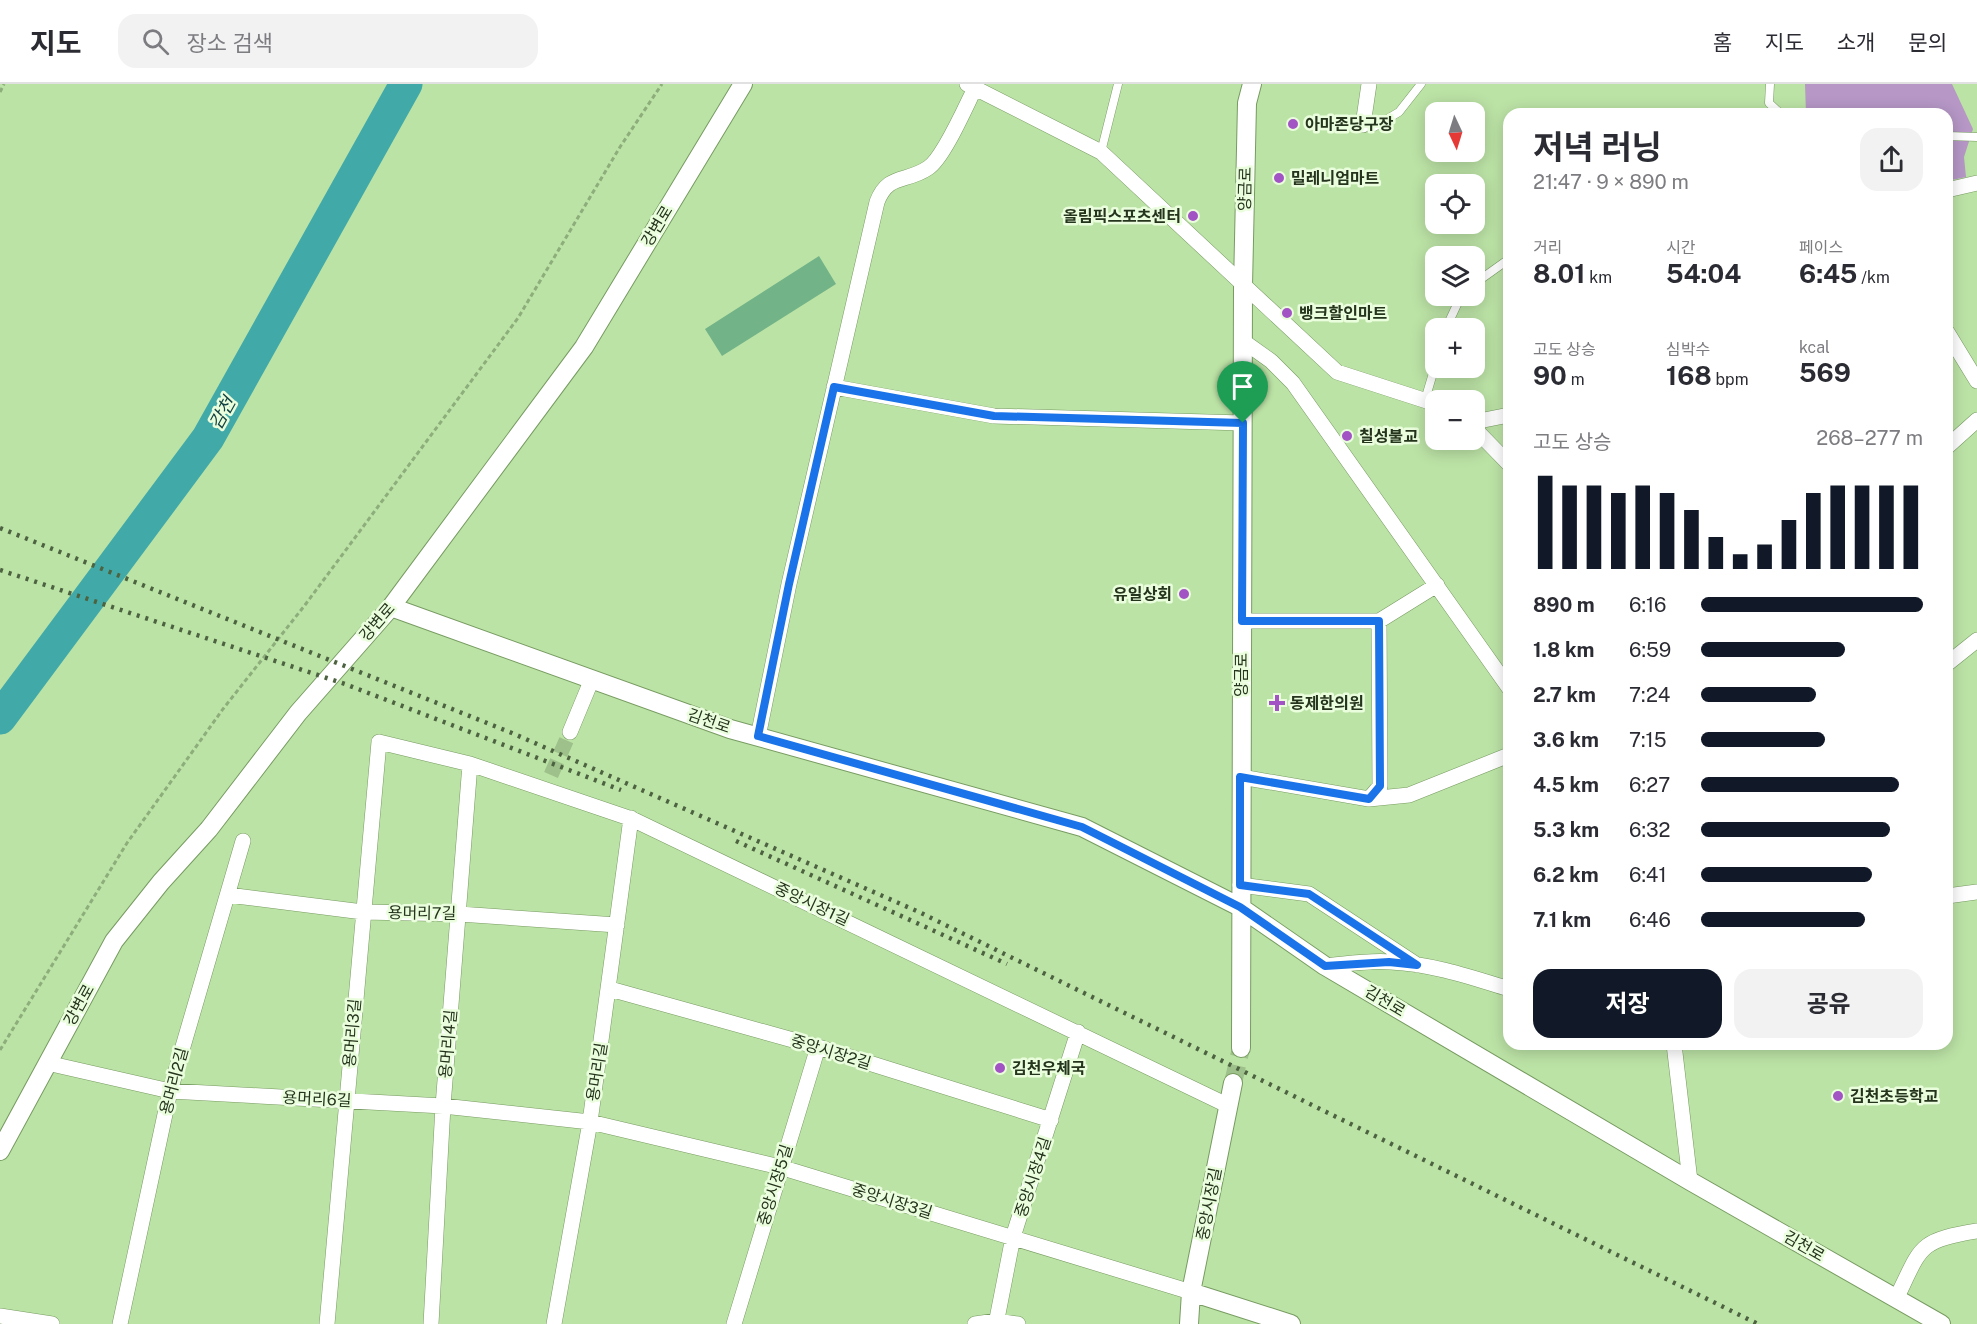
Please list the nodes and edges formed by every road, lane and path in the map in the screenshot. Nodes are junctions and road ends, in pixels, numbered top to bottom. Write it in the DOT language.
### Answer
graph roads {
  1 [pos="4,84"];
  2 [pos="663,84"];
  3 [pos="743,84"];
  4 [pos="1118,84"];
  5 [pos="1251,84"];
  6 [pos="1369,84"];
  7 [pos="1421,84"];
  8 [pos="1770,84"];
  9 [pos="971,86"];
  10 [pos="0,92"];
  11 [pos="1775,108"];
  12 [pos="1363,125"];
  13 [pos="1953,136"];
  14 [pos="1977,137"];
  15 [pos="1101,152"];
  16 [pos="1977,183"];
  17 [pos="1953,189"];
  18 [pos="1503,263"];
  19 [pos="1485,276"];
  20 [pos="1243,286"];
  21 [pos="1243,341"];
  22 [pos="1953,342"];
  23 [pos="1977,381"];
  24 [pos="834,387"];
  25 [pos="1425,400"];
  26 [pos="1503,416"];
  27 [pos="1485,420"];
  28 [pos="1976,421"];
  29 [pos="1243,423"];
  30 [pos="1485,439"];
  31 [pos="1953,442"];
  32 [pos="1503,458"];
  33 [pos="1437,585"];
  34 [pos="391,607"];
  35 [pos="1242,621"];
  36 [pos="1379,621"];
  37 [pos="1977,640"];
  38 [pos="1953,659"];
  39 [pos="592,679"];
  40 [pos="1503,679"];
  41 [pos="570,732"];
  42 [pos="758,736"];
  43 [pos="379,742"];
  44 [pos="1503,757"];
  45 [pos="470,764"];
  46 [pos="1240,777"];
  47 [pos="1369,799"];
  48 [pos="631,819"];
  49 [pos="243,841"];
  50 [pos="1240,885"];
  51 [pos="1977,892"];
  52 [pos="228,895"];
  53 [pos="1953,895"];
  54 [pos="1240,907"];
  55 [pos="363,912"];
  56 [pos="459,914"];
  57 [pos="617,926"];
  58 [pos="1417,965"];
  59 [pos="1325,966"];
  60 [pos="1503,987"];
  61 [pos="610,989"];
  62 [pos="1078,1032"];
  63 [pos="818,1047"];
  64 [pos="1241,1048"];
  65 [pos="0,1050"];
  66 [pos="1675,1050"];
  67 [pos="47,1063"];
  68 [pos="1233,1083"];
  69 [pos="170,1091"];
  70 [pos="345,1101"];
  71 [pos="443,1106"];
  72 [pos="1229,1106"];
  73 [pos="1051,1120"];
  74 [pos="590,1122"];
  75 [pos="0,1151"];
  76 [pos="780,1167"];
  77 [pos="1690,1181"];
  78 [pos="1977,1231"];
  79 [pos="1013,1237"];
  80 [pos="1191,1292"];
  81 [pos="1896,1299"];
  82 [pos="0,1316"];
  83 [pos="1910,1317"];
  84 [pos="996,1323"];
  85 [pos="52,1324"];
  86 [pos="120,1324"];
  87 [pos="327,1324"];
  88 [pos="430,1324"];
  89 [pos="554,1324"];
  90 [pos="734,1324"];
  91 [pos="975,1324"];
  92 [pos="1018,1324"];
  93 [pos="1189,1324"];
  94 [pos="1291,1324"];
  95 [pos="1941,1324"];
  1 -- 10 [label="path"];
  2 -- 65 [label="path"];
  3 -- 34 [label="street, 강변로"];
  4 -- 15 [label="lane"];
  5 -- 20 [label="street, 양금로"];
  6 -- 12 [label="street"];
  7 -- 12 [label="lane"];
  8 -- 11 [label="lane"];
  9 -- 15 [label="street"];
  9 -- 24 [label="street"];
  13 -- 14 [label="lane"];
  15 -- 20 [label="street"];
  16 -- 17 [label="street"];
  18 -- 19 [label="lane"];
  20 -- 21 [label="street, 양금로"];
  20 -- 25 [label="street"];
  21 -- 29 [label="street, 양금로"];
  21 -- 33 [label="street"];
  22 -- 23 [label="street"];
  24 -- 29 [label="street"];
  24 -- 42 [label="street"];
  26 -- 27 [label="street"];
  28 -- 31 [label="street"];
  29 -- 35 [label="street, 양금로"];
  30 -- 32 [label="street"];
  33 -- 36 [label="street"];
  33 -- 40 [label="street"];
  34 -- 39 [label="street, 김천로"];
  34 -- 67 [label="street, 강변로"];
  35 -- 36 [label="street"];
  35 -- 46 [label="street, 양금로"];
  36 -- 47 [label="street"];
  37 -- 38 [label="street"];
  39 -- 41 [label="street"];
  39 -- 42 [label="street, 김천로"];
  42 -- 54 [label="street, 김천로"];
  43 -- 45 [label="street, 중앙시장1길"];
  43 -- 55 [label="street, 용머리3길"];
  44 -- 47 [label="street"];
  45 -- 48 [label="street, 중앙시장1길"];
  45 -- 56 [label="street, 용머리4길"];
  46 -- 47 [label="street"];
  46 -- 50 [label="street, 양금로"];
  48 -- 57 [label="street, 용머리길"];
  48 -- 62 [label="street, 중앙시장1길"];
  49 -- 52 [label="street, 용머리2길"];
  50 -- 54 [label="street, 양금로"];
  50 -- 58 [label="street"];
  51 -- 53 [label="street"];
  52 -- 55 [label="street, 용머리7길"];
  52 -- 69 [label="street, 용머리2길"];
  54 -- 59 [label="street, 김천로"];
  54 -- 64 [label="street"];
  55 -- 56 [label="street, 용머리7길"];
  55 -- 70 [label="street, 용머리3길"];
  56 -- 57 [label="street, 용머리7길"];
  56 -- 71 [label="street, 용머리4길"];
  57 -- 61 [label="street, 용머리길"];
  58 -- 59 [label="street"];
  58 -- 60 [label="street"];
  59 -- 77 [label="street, 김천로"];
  61 -- 63 [label="street, 중앙시장2길"];
  61 -- 74 [label="street, 용머리길"];
  62 -- 72 [label="street, 중앙시장1길"];
  62 -- 73 [label="street, 중앙시장4길"];
  63 -- 73 [label="street, 중앙시장2길"];
  63 -- 76 [label="street, 중앙시장5길"];
  66 -- 77 [label="street"];
  67 -- 69 [label="street, 용머리6길"];
  67 -- 75 [label="street, 강변로"];
  68 -- 72 [label="street, 중앙시장길"];
  69 -- 70 [label="street, 용머리6길"];
  69 -- 86 [label="street, 용머리2길"];
  70 -- 71 [label="street, 용머리6길"];
  70 -- 87 [label="street, 용머리3길"];
  71 -- 74 [label="street, 용머리6길"];
  71 -- 88 [label="street, 용머리4길"];
  72 -- 80 [label="street, 중앙시장길"];
  73 -- 79 [label="street, 중앙시장4길"];
  74 -- 76 [label="street, 중앙시장3길"];
  74 -- 89 [label="street, 용머리길"];
  76 -- 79 [label="street, 중앙시장3길"];
  76 -- 90 [label="street, 중앙시장5길"];
  77 -- 81 [label="street, 김천로"];
  78 -- 81 [label="street"];
  79 -- 80 [label="street, 중앙시장3길"];
  79 -- 84 [label="street, 중앙시장4길"];
  80 -- 93 [label="street, 중앙시장길"];
  80 -- 94 [label="street"];
  81 -- 83 [label="street, 김천로"];
  82 -- 85 [label="street"];
  83 -- 95 [label="street, 김천로"];
  84 -- 91 [label="street"];
  84 -- 92 [label="street"];
}
